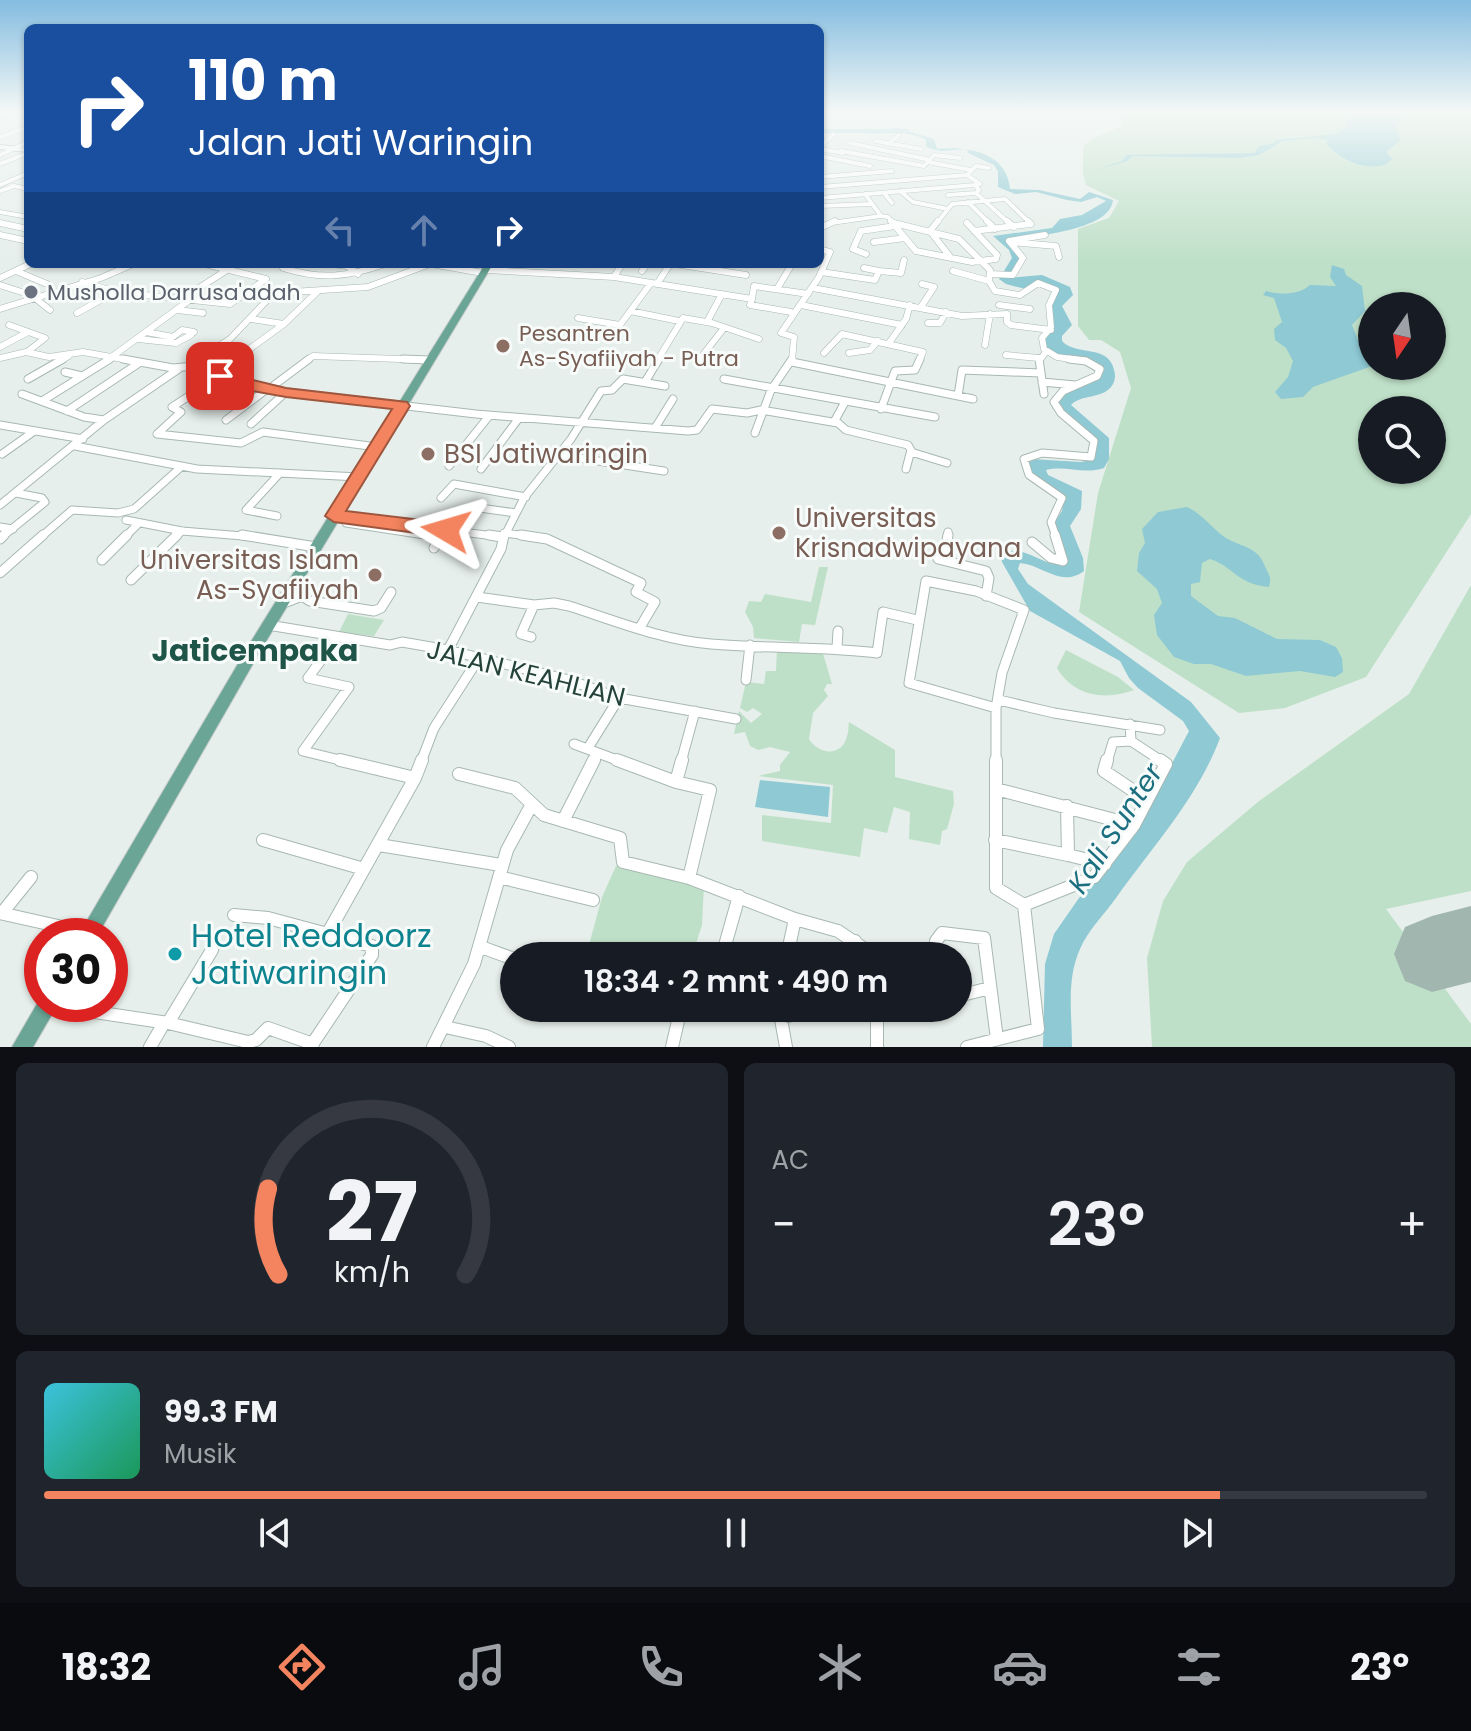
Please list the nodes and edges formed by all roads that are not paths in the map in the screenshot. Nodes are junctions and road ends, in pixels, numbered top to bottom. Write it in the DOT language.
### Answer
graph roads {
  1 [pos="856,162"];
  2 [pos="868,162"];
  3 [pos="885,162"];
  4 [pos="893,162"];
  5 [pos="928,162"];
  6 [pos="942,162"];
  7 [pos="906,165"];
  8 [pos="870,166"];
  9 [pos="989,168"];
  10 [pos="892,171"];
  11 [pos="874,172"];
  12 [pos="969,172"];
  13 [pos="0,176"];
  14 [pos="24,176"];
  15 [pos="824,177"];
  16 [pos="935,177"];
  17 [pos="824,179"];
  18 [pos="917,179"];
  19 [pos="899,181"];
  20 [pos="12,183"];
  21 [pos="0,184"];
  22 [pos="975,185"];
  23 [pos="830,186"];
  24 [pos="824,187"];
  25 [pos="24,188"];
  26 [pos="0,191"];
  27 [pos="900,191"];
  28 [pos="908,191"];
  29 [pos="884,193"];
  30 [pos="976,193"];
  31 [pos="865,194"];
  32 [pos="948,195"];
  33 [pos="837,197"];
  34 [pos="824,198"];
  35 [pos="987,200"];
  36 [pos="968,202"];
  37 [pos="892,203"];
  38 [pos="872,204"];
  39 [pos="824,207"];
  40 [pos="824,209"];
  41 [pos="948,209"];
  42 [pos="830,214"];
  43 [pos="1,215"];
  44 [pos="24,216"];
  45 [pos="881,216"];
  46 [pos="967,223"];
  47 [pos="894,225"];
  48 [pos="824,226"];
  49 [pos="24,227"];
  50 [pos="1014,227"];
  51 [pos="995,229"];
  52 [pos="930,231"];
  53 [pos="974,231"];
  54 [pos="0,235"];
  55 [pos="1045,235"];
  56 [pos="905,238"];
  57 [pos="14,239"];
  58 [pos="24,241"];
  59 [pos="874,242"];
  60 [pos="1009,242"];
  61 [pos="0,245"];
  62 [pos="824,250"];
  63 [pos="866,254"];
  64 [pos="1059,257"];
  65 [pos="951,258"];
  66 [pos="904,260"];
  67 [pos="983,262"];
  68 [pos="824,265"];
  69 [pos="24,267"];
  70 [pos="123,268"];
  71 [pos="227,268"];
  72 [pos="283,268"];
  73 [pos="348,268"];
  74 [pos="374,268"];
  75 [pos="420,268"];
  76 [pos="620,268"];
  77 [pos="644,268"];
  78 [pos="668,268"];
  79 [pos="699,268"];
  80 [pos="793,268"];
  81 [pos="823,268"];
  82 [pos="864,268"];
  83 [pos="486,269"];
  84 [pos="16,271"];
  85 [pos="642,271"];
  86 [pos="879,271"];
  87 [pos="953,271"];
  88 [pos="821,272"];
  89 [pos="358,274"];
  90 [pos="746,275"];
  91 [pos="614,277"];
  92 [pos="0,278"];
  93 [pos="990,278"];
  94 [pos="82,282"];
  95 [pos="654,283"];
  96 [pos="47,284"];
  97 [pos="922,284"];
  98 [pos="0,285"];
  99 [pos="12,289"];
  100 [pos="777,289"];
  101 [pos="810,291"];
  102 [pos="995,291"];
  103 [pos="116,292"];
  104 [pos="317,292"];
  105 [pos="0,294"];
  106 [pos="722,294"];
  107 [pos="31,295"];
  108 [pos="247,295"];
  109 [pos="271,296"];
  110 [pos="188,298"];
  111 [pos="752,299"];
  112 [pos="801,305"];
  113 [pos="910,305"];
  114 [pos="999,305"];
  115 [pos="921,307"];
  116 [pos="670,308"];
  117 [pos="0,309"];
  118 [pos="1030,309"];
  119 [pos="50,310"];
  120 [pos="177,310"];
  121 [pos="630,311"];
  122 [pos="791,312"];
  123 [pos="946,312"];
  124 [pos="77,313"];
  125 [pos="203,313"];
  126 [pos="990,314"];
  127 [pos="1007,314"];
  128 [pos="578,318"];
  129 [pos="664,318"];
  130 [pos="251,319"];
  131 [pos="679,321"];
  132 [pos="707,322"];
  133 [pos="928,323"];
  134 [pos="284,324"];
  135 [pos="9,325"];
  136 [pos="902,325"];
  137 [pos="724,328"];
  138 [pos="1051,330"];
  139 [pos="28,332"];
  140 [pos="146,332"];
  141 [pos="137,339"];
  142 [pos="759,339"];
  143 [pos="878,341"];
  144 [pos="889,343"];
  145 [pos="985,345"];
  146 [pos="0,347"];
  147 [pos="26,352"];
  148 [pos="1046,352"];
  149 [pos="824,353"];
  150 [pos="849,353"];
  151 [pos="1006,355"];
  152 [pos="69,356"];
  153 [pos="113,357"];
  154 [pos="0,358"];
  155 [pos="692,358"];
  156 [pos="1039,358"];
  157 [pos="429,360"];
  158 [pos="792,362"];
  159 [pos="139,363"];
  160 [pos="855,364"];
  161 [pos="184,367"];
  162 [pos="65,372"];
  163 [pos="850,375"];
  164 [pos="82,376"];
  165 [pos="217,376"];
  166 [pos="1042,378"];
  167 [pos="28,379"];
  168 [pos="724,379"];
  169 [pos="645,382"];
  170 [pos="890,384"];
  171 [pos="1079,385"];
  172 [pos="665,386"];
  173 [pos="268,389"];
  174 [pos="772,389"];
  175 [pos="286,392"];
  176 [pos="22,394"];
  177 [pos="1044,394"];
  178 [pos="958,396"];
  179 [pos="673,399"];
  180 [pos="973,399"];
  181 [pos="42,401"];
  182 [pos="845,402"];
  183 [pos="402,406"];
  184 [pos="881,409"];
  185 [pos="761,410"];
  186 [pos="67,411"];
  187 [pos="489,416"];
  188 [pos="935,417"];
  189 [pos="519,418"];
  190 [pos="104,420"];
  191 [pos="226,420"];
  192 [pos="583,421"];
  193 [pos="834,422"];
  194 [pos="251,424"];
  195 [pos="0,425"];
  196 [pos="655,428"];
  197 [pos="33,432"];
  198 [pos="755,433"];
  199 [pos="83,439"];
  200 [pos="75,446"];
  201 [pos="377,447"];
  202 [pos="911,452"];
  203 [pos="2,454"];
  204 [pos="559,455"];
  205 [pos="947,463"];
  206 [pos="449,466"];
  207 [pos="181,467"];
  208 [pos="481,469"];
  209 [pos="906,469"];
  210 [pos="664,471"];
  211 [pos="280,473"];
  212 [pos="359,477"];
  213 [pos="8,496"];
  214 [pos="526,497"];
  215 [pos="441,498"];
  216 [pos="0,505"];
  217 [pos="480,508"];
  218 [pos="518,510"];
  219 [pos="277,516"];
  220 [pos="340,519"];
  221 [pos="126,520"];
  222 [pos="139,523"];
  223 [pos="0,527"];
  224 [pos="13,529"];
  225 [pos="182,531"];
  226 [pos="948,532"];
  227 [pos="503,535"];
  228 [pos="0,539"];
  229 [pos="1032,542"];
  230 [pos="316,547"];
  231 [pos="434,548"];
  232 [pos="102,560"];
  233 [pos="4,566"];
  234 [pos="0,573"];
  235 [pos="131,580"];
  236 [pos="391,592"];
  237 [pos="986,596"];
  238 [pos="477,597"];
  239 [pos="281,604"];
  240 [pos="534,605"];
  241 [pos="917,620"];
  242 [pos="268,625"];
  243 [pos="639,629"];
  244 [pos="838,631"];
  245 [pos="338,637"];
  246 [pos="531,637"];
  247 [pos="750,645"];
  248 [pos="837,648"];
  249 [pos="448,650"];
  250 [pos="479,658"];
  251 [pos="746,680"];
  252 [pos="619,698"];
  253 [pos="998,704"];
  254 [pos="695,711"];
  255 [pos="736,719"];
  256 [pos="1130,724"];
  257 [pos="1160,730"];
  258 [pos="1131,741"];
  259 [pos="574,744"];
  260 [pos="592,750"];
  261 [pos="459,774"];
  262 [pos="415,778"];
  263 [pos="676,782"];
  264 [pos="996,789"];
  265 [pos="1147,800"];
  266 [pos="532,804"];
  267 [pos="1067,806"];
  268 [pos="563,821"];
  269 [pos="1134,825"];
  270 [pos="263,840"];
  271 [pos="995,840"];
  272 [pos="379,845"];
  273 [pos="1068,855"];
  274 [pos="1105,864"];
  275 [pos="364,869"];
  276 [pos="500,871"];
  277 [pos="31,877"];
  278 [pos="689,878"];
  279 [pos="739,896"];
  280 [pos="593,900"];
  281 [pos="1024,905"];
  282 [pos="1,913"];
  283 [pos="234,915"];
  284 [pos="97,918"];
  285 [pos="24,919"];
  286 [pos="795,919"];
  287 [pos="328,933"];
  288 [pos="855,941"];
  289 [pos="726,942"];
  290 [pos="790,942"];
  291 [pos="936,942"];
  292 [pos="481,947"];
  293 [pos="212,950"];
  294 [pos="500,954"];
  295 [pos="990,988"];
  296 [pos="972,992"];
  297 [pos="128,1017"];
  298 [pos="37,1022"];
  299 [pos="678,1022"];
  300 [pos="782,1022"];
  301 [pos="877,1022"];
  302 [pos="166,1023"];
  303 [pos="445,1027"];
  304 [pos="997,1039"];
  305 [pos="312,1045"];
  306 [pos="22,1047"];
  307 [pos="150,1047"];
  308 [pos="433,1047"];
  309 [pos="509,1047"];
  310 [pos="672,1047"];
  311 [pos="786,1047"];
  312 [pos="877,1047"];
  313 [pos="967,1047"];
  1 -- 8 [label="street"];
  2 -- 8 [label="street"];
  3 -- 10 [label="street"];
  4 -- 5 [label="street"];
  4 -- 7 [label="street"];
  6 -- 12 [label="street"];
  7 -- 16 [label="street"];
  7 -- 18 [label="street"];
  8 -- 11 [label="street"];
  9 -- 12 [label="street"];
  10 -- 11 [label="street"];
  10 -- 19 [label="street"];
  11 -- 15 [label="street"];
  12 -- 16 [label="street"];
  12 -- 22 [label="street"];
  13 -- 20 [label="street"];
  14 -- 20 [label="street"];
  16 -- 18 [label="street"];
  17 -- 23 [label="street"];
  18 -- 19 [label="street"];
  19 -- 23 [label="street"];
  19 -- 28 [label="street"];
  20 -- 21 [label="street"];
  20 -- 25 [label="street"];
  20 -- 26 [label="street"];
  22 -- 28 [label="street"];
  22 -- 30 [label="street"];
  23 -- 24 [label="street"];
  23 -- 33 [label="street"];
  27 -- 28 [label="street"];
  27 -- 29 [label="street"];
  27 -- 41 [label="street"];
  29 -- 31 [label="street"];
  29 -- 37 [label="street"];
  30 -- 32 [label="street"];
  30 -- 35 [label="street"];
  31 -- 33 [label="street"];
  31 -- 38 [label="street"];
  33 -- 34 [label="street"];
  35 -- 36 [label="street"];
  35 -- 50 [label="street"];
  35 -- 50 [label="street"];
  36 -- 41 [label="street"];
  36 -- 51 [label="street"];
  38 -- 39 [label="street"];
  38 -- 45 [label="street"];
  40 -- 42 [label="street"];
  41 -- 52 [label="street"];
  43 -- 44 [label="street"];
  43 -- 49 [label="street"];
  45 -- 47 [label="street"];
  45 -- 48 [label="street"];
  46 -- 53 [label="street"];
  47 -- 52 [label="street"];
  47 -- 56 [label="street"];
  47 -- 63 [label="street"];
  50 -- 51 [label="street"];
  51 -- 53 [label="street"];
  52 -- 65 [label="street"];
  52 -- 67 [label="street"];
  53 -- 67 [label="street"];
  54 -- 57 [label="street"];
  55 -- 60 [label="street"];
  56 -- 59 [label="street"];
  56 -- 65 [label="street"];
  57 -- 58 [label="street"];
  57 -- 61 [label="street"];
  60 -- 64 [label="street"];
  60 -- 93 [label="street"];
  62 -- 68 [label="street"];
  65 -- 67 [label="street"];
  66 -- 86 [label="street"];
  67 -- 93 [label="street"];
  69 -- 84 [label="street"];
  70 -- 94 [label="street"];
  71 -- 108 [label="street"];
  71 -- 110 [label="street"];
  72 -- 89 [label="street"];
  73 -- 89 [label="street"];
  74 -- 89 [label="street"];
  75 -- 104 [label="street"];
  76 -- 91 [label="street"];
  77 -- 85 [label="street"];
  78 -- 95 [label="street"];
  79 -- 90 [label="street"];
  80 -- 100 [label="street"];
  81 -- 88 [label="street"];
  82 -- 86 [label="street"];
  83 -- 91 [label="street"];
  83 -- 157 [label="main road"];
  84 -- 92 [label="street"];
  84 -- 96 [label="street"];
  86 -- 88 [label="street"];
  87 -- 93 [label="street"];
  88 -- 101 [label="street"];
  91 -- 95 [label="street"];
  93 -- 102 [label="street"];
  94 -- 103 [label="street"];
  94 -- 107 [label="street"];
  95 -- 106 [label="street"];
  95 -- 121 [label="street"];
  97 -- 115 [label="street"];
  98 -- 99 [label="street"];
  99 -- 105 [label="street"];
  99 -- 107 [label="street"];
  100 -- 101 [label="street"];
  100 -- 111 [label="street"];
  101 -- 112 [label="street"];
  101 -- 113 [label="street"];
  102 -- 114 [label="street"];
  102 -- 138 [label="street"];
  103 -- 110 [label="street"];
  103 -- 124 [label="street"];
  104 -- 109 [label="street"];
  104 -- 134 [label="street"];
  106 -- 111 [label="street"];
  106 -- 132 [label="street"];
  107 -- 117 [label="street"];
  107 -- 119 [label="street"];
  108 -- 109 [label="street"];
  108 -- 110 [label="street"];
  109 -- 130 [label="street"];
  110 -- 120 [label="street"];
  111 -- 122 [label="street"];
  112 -- 136 [label="street"];
  112 -- 158 [label="street"];
  113 -- 115 [label="street"];
  113 -- 136 [label="street"];
  114 -- 118 [label="street"];
  114 -- 127 [label="street"];
  115 -- 123 [label="street"];
  116 -- 129 [label="street"];
  120 -- 125 [label="street"];
  120 -- 140 [label="street"];
  121 -- 128 [label="street"];
  121 -- 129 [label="street"];
  123 -- 126 [label="street"];
  123 -- 133 [label="street"];
  126 -- 127 [label="street"];
  126 -- 145 [label="street"];
  127 -- 138 [label="street"];
  129 -- 131 [label="street"];
  130 -- 134 [label="street"];
  130 -- 161 [label="street"];
  131 -- 132 [label="street"];
  131 -- 169 [label="street"];
  132 -- 137 [label="street"];
  134 -- 165 [label="street"];
  135 -- 139 [label="street"];
  136 -- 144 [label="street"];
  137 -- 142 [label="street"];
  137 -- 155 [label="street"];
  138 -- 148 [label="street"];
  139 -- 146 [label="street"];
  139 -- 147 [label="street"];
  140 -- 141 [label="street"];
  140 -- 141 [label="street"];
  141 -- 153 [label="street"];
  143 -- 144 [label="street"];
  143 -- 149 [label="street"];
  143 -- 150 [label="street"];
  144 -- 170 [label="street"];
  147 -- 152 [label="street"];
  147 -- 154 [label="street"];
  148 -- 156 [label="street"];
  148 -- 171 [label="street"];
  151 -- 156 [label="street"];
  152 -- 153 [label="street"];
  152 -- 167 [label="street"];
  153 -- 159 [label="street"];
  153 -- 164 [label="street"];
  156 -- 166 [label="street"];
  157 -- 173 [label="street"];
  157 -- 183 [label="main road"];
  158 -- 163 [label="street"];
  158 -- 174 [label="street"];
  159 -- 161 [label="street"];
  159 -- 186 [label="street"];
  160 -- 163 [label="street"];
  161 -- 165 [label="street"];
  161 -- 190 [label="street"];
  162 -- 164 [label="street"];
  163 -- 170 [label="street"];
  164 -- 181 [label="street"];
  165 -- 173 [label="street"];
  165 -- 201 [label="street"];
  166 -- 171 [label="street"];
  166 -- 177 [label="street"];
  166 -- 178 [label="street"];
  168 -- 174 [label="street"];
  169 -- 172 [label="street"];
  169 -- 192 [label="street"];
  170 -- 178 [label="street"];
  170 -- 184 [label="street"];
  171 -- 229 [label="street"];
  173 -- 175 [label="street"];
  173 -- 191 [label="street"];
  174 -- 182 [label="street"];
  174 -- 185 [label="street"];
  175 -- 183 [label="street"];
  175 -- 194 [label="street"];
  176 -- 181 [label="street"];
  178 -- 180 [label="street"];
  179 -- 196 [label="street"];
  181 -- 186 [label="street"];
  182 -- 184 [label="street"];
  182 -- 193 [label="street"];
  183 -- 187 [label="street"];
  183 -- 201 [label="main road"];
  184 -- 188 [label="street"];
  185 -- 193 [label="street"];
  185 -- 196 [label="street"];
  185 -- 198 [label="street"];
  186 -- 190 [label="street"];
  187 -- 189 [label="street"];
  187 -- 206 [label="street"];
  189 -- 192 [label="street"];
  189 -- 208 [label="street"];
  190 -- 199 [label="street"];
  192 -- 196 [label="street"];
  192 -- 204 [label="street"];
  193 -- 202 [label="street"];
  195 -- 197 [label="street"];
  197 -- 199 [label="street"];
  197 -- 203 [label="street"];
  199 -- 200 [label="street"];
  200 -- 207 [label="street"];
  200 -- 213 [label="street"];
  201 -- 212 [label="main road"];
  202 -- 205 [label="street"];
  202 -- 209 [label="street"];
  204 -- 210 [label="street"];
  204 -- 214 [label="street"];
  207 -- 211 [label="street"];
  207 -- 233 [label="street"];
  211 -- 212 [label="street"];
  211 -- 219 [label="street"];
  212 -- 220 [label="main road"];
  213 -- 216 [label="street"];
  213 -- 224 [label="street"];
  214 -- 215 [label="street"];
  214 -- 218 [label="street"];
  217 -- 218 [label="street"];
  218 -- 227 [label="street"];
  220 -- 227 [label="street"];
  220 -- 230 [label="main road"];
  220 -- 231 [label="street"];
  221 -- 222 [label="street"];
  222 -- 225 [label="street"];
  222 -- 232 [label="street"];
  223 -- 224 [label="street"];
  224 -- 228 [label="street"];
  225 -- 230 [label="street"];
  225 -- 235 [label="street"];
  226 -- 237 [label="street"];
  227 -- 238 [label="street"];
  227 -- 243 [label="street"];
  230 -- 239 [label="main road"];
  233 -- 234 [label="street"];
  236 -- 239 [label="street"];
  237 -- 241 [label="street"];
  237 -- 253 [label="street"];
  238 -- 240 [label="street"];
  238 -- 249 [label="street"];
  239 -- 242 [label="main road"];
  240 -- 243 [label="street"];
  240 -- 246 [label="street"];
  241 -- 248 [label="street"];
  241 -- 253 [label="street"];
  242 -- 245 [label="street, JALAN KEAHLIAN"];
  242 -- 284 [label="main road"];
  243 -- 247 [label="street"];
  244 -- 248 [label="street"];
  245 -- 249 [label="street, JALAN KEAHLIAN"];
  245 -- 262 [label="street"];
  247 -- 248 [label="street"];
  247 -- 251 [label="street"];
  249 -- 250 [label="street, JALAN KEAHLIAN"];
  250 -- 252 [label="street, JALAN KEAHLIAN"];
  250 -- 262 [label="street"];
  252 -- 254 [label="street, JALAN KEAHLIAN"];
  252 -- 260 [label="street"];
  253 -- 256 [label="street"];
  253 -- 264 [label="street"];
  254 -- 255 [label="street, JALAN KEAHLIAN"];
  254 -- 263 [label="street"];
  256 -- 257 [label="street"];
  256 -- 258 [label="street"];
  258 -- 265 [label="street"];
  258 -- 265 [label="street"];
  259 -- 260 [label="street"];
  260 -- 263 [label="street"];
  260 -- 268 [label="street"];
  261 -- 266 [label="street"];
  262 -- 272 [label="street"];
  263 -- 278 [label="street"];
  264 -- 267 [label="street"];
  264 -- 271 [label="street"];
  265 -- 269 [label="street"];
  266 -- 268 [label="street"];
  266 -- 276 [label="street"];
  267 -- 269 [label="street"];
  267 -- 273 [label="street"];
  268 -- 278 [label="street"];
  269 -- 274 [label="street"];
  270 -- 275 [label="street"];
  271 -- 273 [label="street"];
  271 -- 281 [label="street"];
  272 -- 275 [label="street"];
  272 -- 276 [label="street"];
  273 -- 274 [label="street"];
  274 -- 281 [label="street"];
  275 -- 287 [label="street"];
  276 -- 280 [label="street"];
  276 -- 292 [label="street"];
  277 -- 282 [label="street"];
  278 -- 279 [label="street"];
  279 -- 286 [label="street"];
  279 -- 289 [label="street"];
  281 -- 304 [label="street"];
  282 -- 285 [label="street"];
  283 -- 287 [label="street"];
  286 -- 288 [label="street"];
  286 -- 290 [label="street"];
  287 -- 305 [label="street"];
  291 -- 295 [label="street"];
  292 -- 294 [label="street"];
  292 -- 303 [label="street"];
  293 -- 302 [label="street"];
  295 -- 296 [label="street"];
  295 -- 304 [label="street"];
  297 -- 302 [label="street"];
  298 -- 306 [label="main road"];
  299 -- 310 [label="street"];
  300 -- 311 [label="street"];
  301 -- 312 [label="street"];
  302 -- 305 [label="street"];
  302 -- 307 [label="street"];
  303 -- 308 [label="street"];
  303 -- 309 [label="street"];
  304 -- 313 [label="street"];
}
